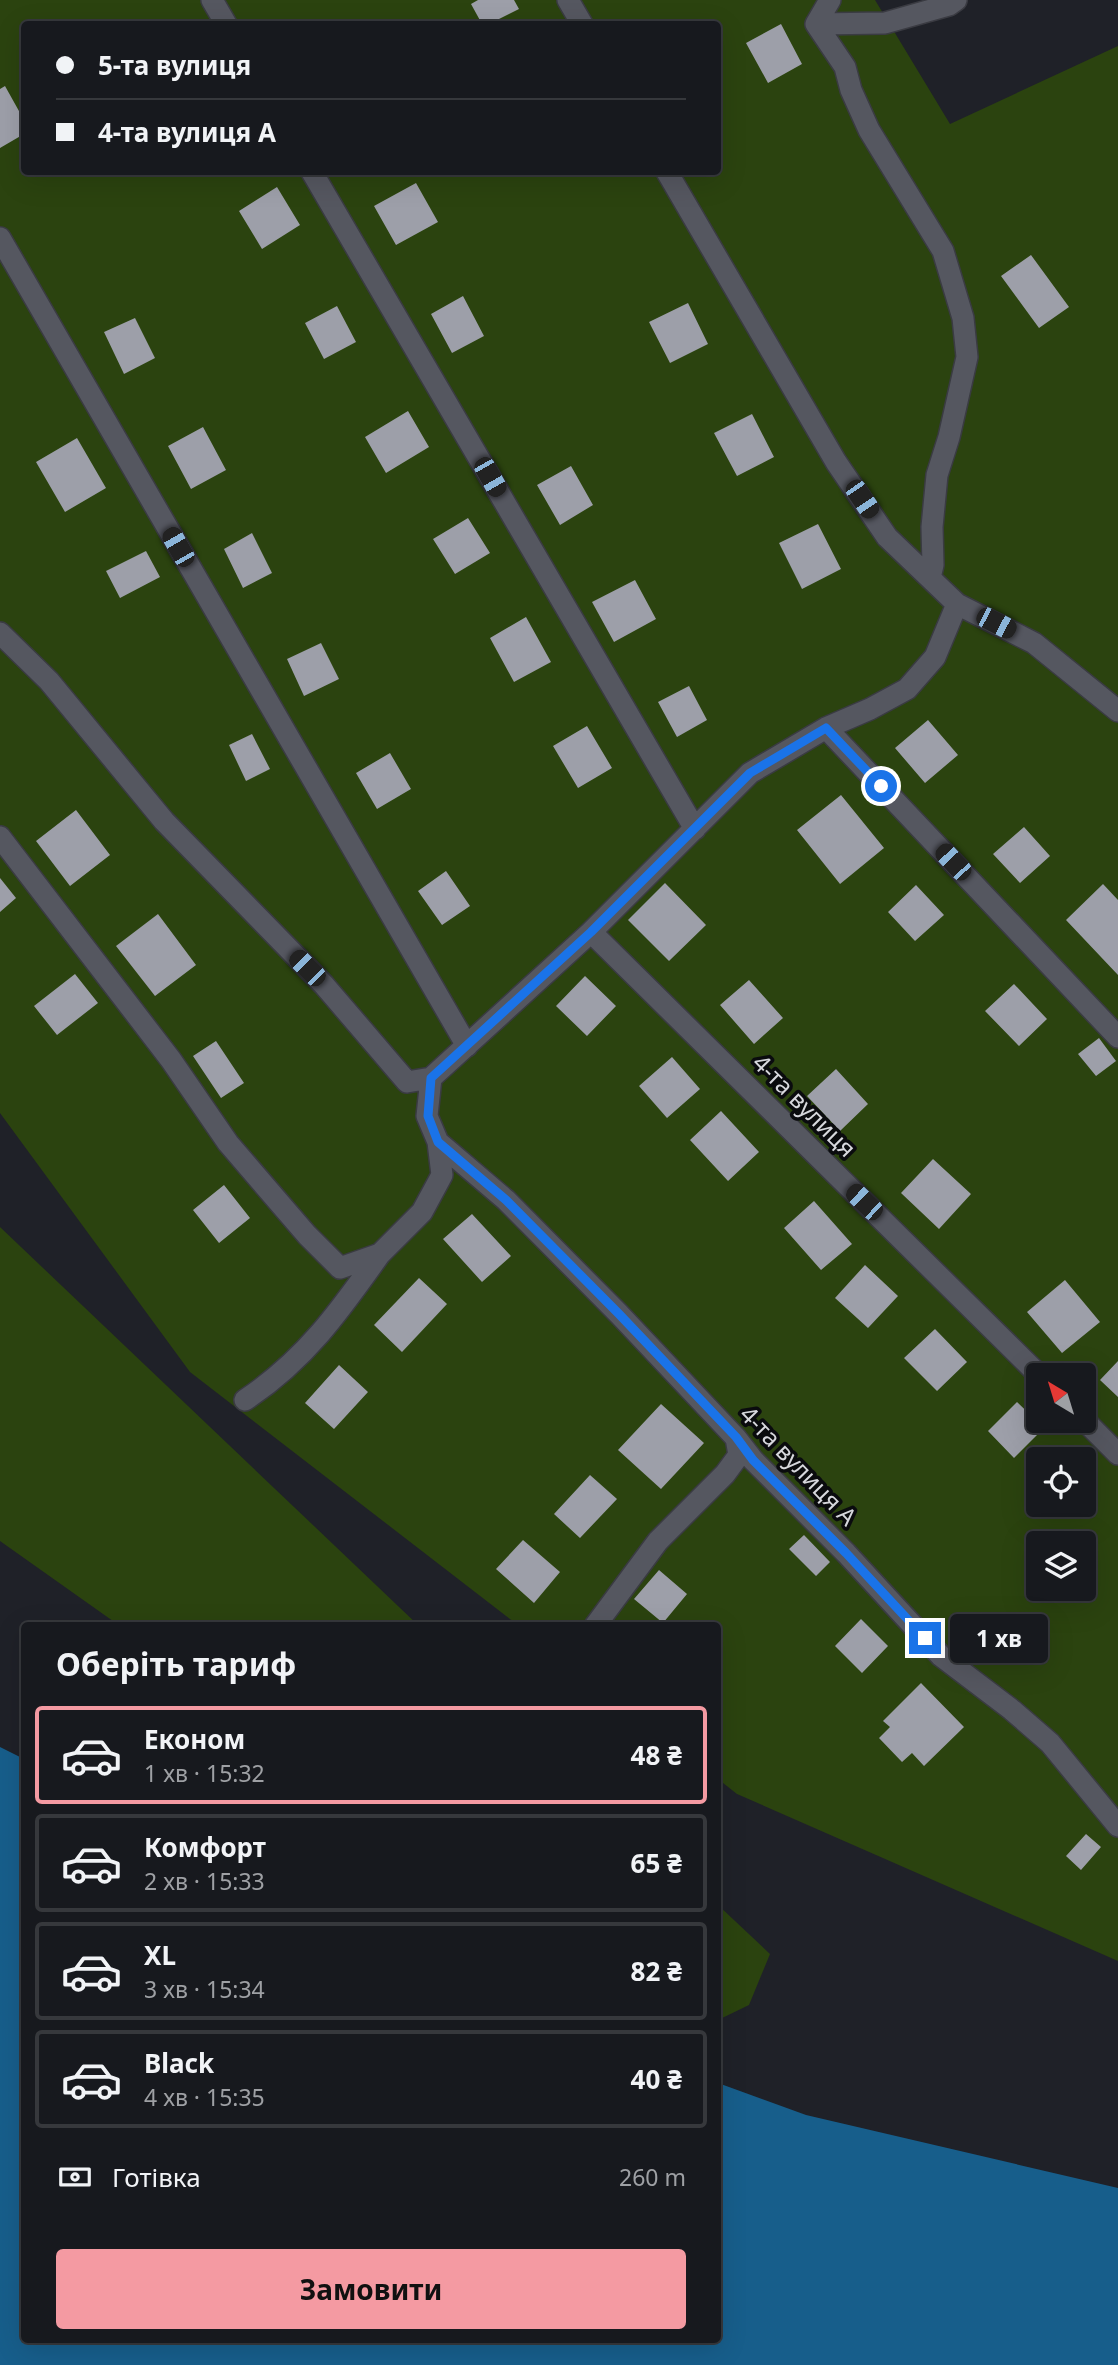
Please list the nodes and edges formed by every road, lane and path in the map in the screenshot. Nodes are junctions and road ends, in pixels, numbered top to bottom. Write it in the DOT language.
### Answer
graph roads {
  1 [pos="212,0"];
  2 [pos="568,0"];
  3 [pos="830,0"];
  4 [pos="956,0"];
  5 [pos="224,21"];
  6 [pos="580,21"];
  7 [pos="816,24"];
  8 [pos="314,175"];
  9 [pos="669,175"];
  10 [pos="0,238"];
  11 [pos="930,578"];
  12 [pos="957,604"];
  13 [pos="0,633"];
  14 [pos="1118,711"];
  15 [pos="826,728"];
  16 [pos="695,829"];
  17 [pos="0,837"];
  18 [pos="591,932"];
  19 [pos="1118,1037"];
  20 [pos="467,1046"];
  21 [pos="431,1078"];
  22 [pos="438,1142"];
  23 [pos="380,1254"];
  24 [pos="1027,1363"];
  25 [pos="245,1400"];
  26 [pos="1096,1432"];
  27 [pos="736,1437"];
  28 [pos="1118,1454"];
  29 [pos="598,1622"];
  30 [pos="1118,1826"];
  1 -- 5 [label="street"];
  2 -- 6 [label="street"];
  3 -- 7 [label="street"];
  4 -- 7 [label="street"];
  7 -- 11 [label="street"];
  8 -- 16 [label="street"];
  9 -- 11 [label="street"];
  10 -- 20 [label="street"];
  11 -- 12 [label="street"];
  12 -- 14 [label="street"];
  12 -- 15 [label="street"];
  13 -- 21 [label="street"];
  15 -- 16 [label="street"];
  15 -- 19 [label="street"];
  16 -- 18 [label="street"];
  17 -- 23 [label="street"];
  18 -- 20 [label="street"];
  18 -- 24 [label="street, 4-та вулиця"];
  20 -- 21 [label="street"];
  21 -- 22 [label="street"];
  22 -- 23 [label="street"];
  22 -- 27 [label="street, 4-та вулиця А"];
  23 -- 25 [label="street"];
  26 -- 28 [label="street"];
  27 -- 29 [label="street"];
  27 -- 30 [label="street, 4-та вулиця А"];
}
